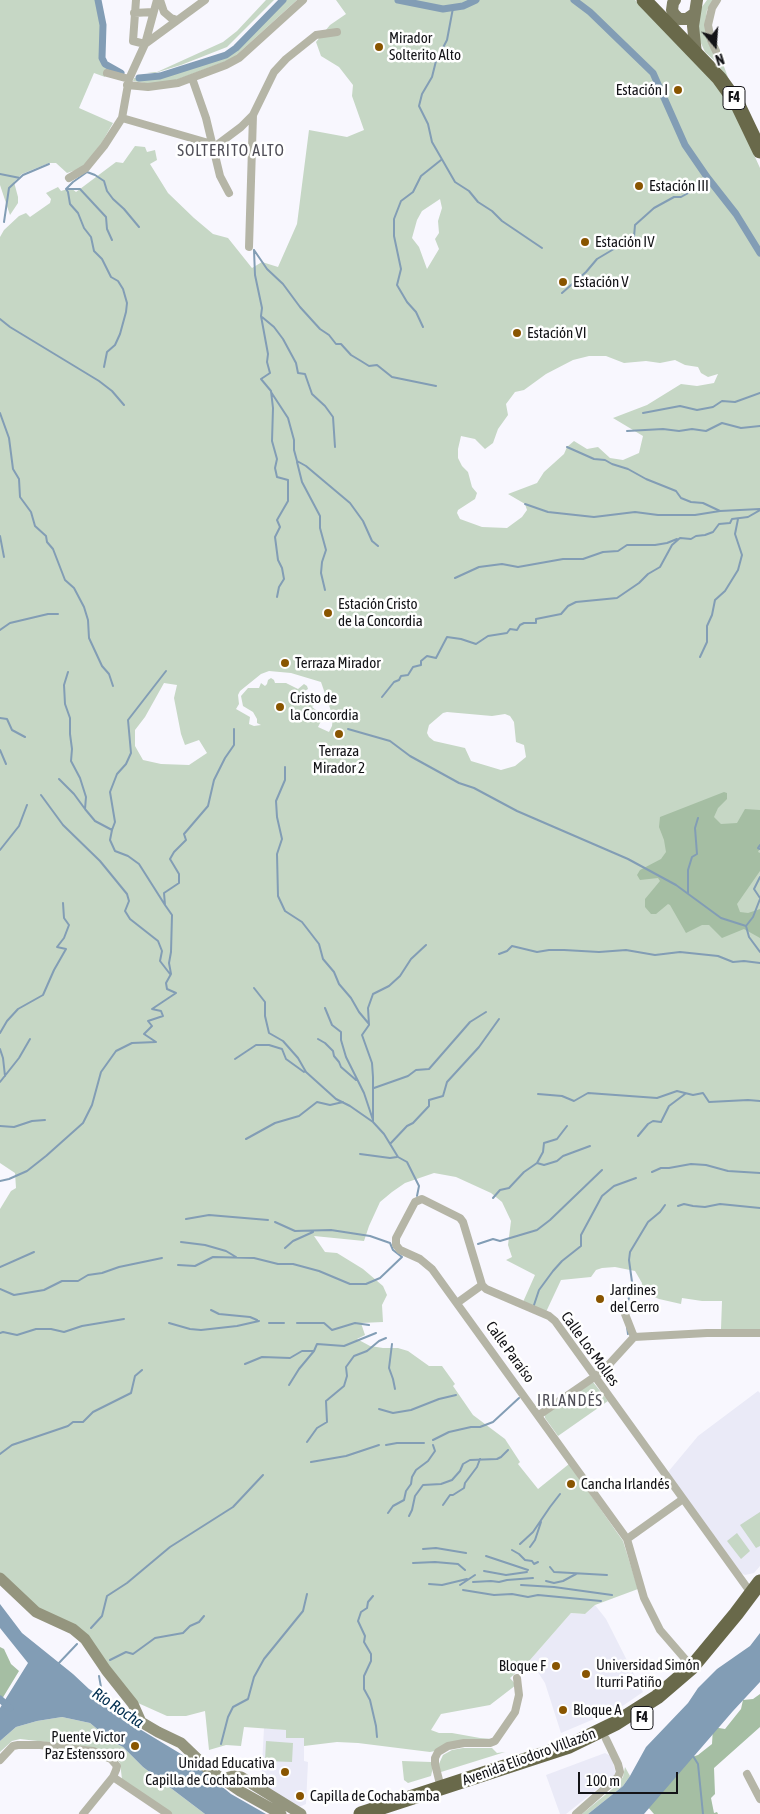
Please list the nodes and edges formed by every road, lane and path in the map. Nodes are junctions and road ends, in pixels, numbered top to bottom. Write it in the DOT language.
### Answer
graph roads {
  1 [pos="136,0"];
  2 [pos="158,0"];
  3 [pos="206,0"];
  4 [pos="303,0"];
  5 [pos="644,0"];
  6 [pos="675,0"];
  7 [pos="697,0"];
  8 [pos="717,0"];
  9 [pos="153,12"];
  10 [pos="656,12"];
  11 [pos="134,13"];
  12 [pos="694,14"];
  13 [pos="675,16"];
  14 [pos="177,20"];
  15 [pos="337,32"];
  16 [pos="676,33"];
  17 [pos="145,44"];
  18 [pos="716,51"];
  19 [pos="696,54"];
  20 [pos="107,73"];
  21 [pos="192,78"];
  22 [pos="128,82"];
  23 [pos="253,115"];
  24 [pos="122,118"];
  25 [pos="213,146"];
  26 [pos="760,151"];
  27 [pos="69,178"];
  28 [pos="229,193"];
  29 [pos="248,247"];
  30 [pos="482,1285"];
  31 [pos="457,1303"];
  32 [pos="625,1314"];
  33 [pos="760,1333"];
  34 [pos="634,1337"];
  35 [pos="594,1376"];
  36 [pos="539,1415"];
  37 [pos="683,1499"];
  38 [pos="627,1539"];
  39 [pos="0,1578"];
  40 [pos="757,1590"];
  41 [pos="692,1667"];
  42 [pos="517,1678"];
  43 [pos="606,1739"];
  44 [pos="0,1760"];
  45 [pos="747,1774"];
  46 [pos="113,1777"];
  47 [pos="222,1779"];
  48 [pos="441,1788"];
  49 [pos="760,1799"];
  50 [pos="83,1814"];
  51 [pos="168,1814"];
  52 [pos="281,1814"];
  53 [pos="301,1814"];
  54 [pos="360,1814"];
  55 [pos="390,1814"];
  56 [pos="576,1814"];
  1 -- 11 [label="street"];
  2 -- 9 [label="street"];
  2 -- 14 [label="street"];
  3 -- 14 [label="street"];
  4 -- 21 [label="street"];
  5 -- 10 [label="highway"];
  6 -- 13 [label="main road"];
  7 -- 12 [label="main road"];
  8 -- 18 [label="street"];
  9 -- 11 [label="street"];
  9 -- 17 [label="street"];
  10 -- 13 [label="main road"];
  10 -- 16 [label="highway"];
  11 -- 17 [label="street"];
  12 -- 13 [label="main road"];
  12 -- 19 [label="main road"];
  13 -- 16 [label="main road"];
  14 -- 17 [label="street"];
  15 -- 23 [label="street"];
  16 -- 19 [label="highway, F4"];
  17 -- 22 [label="street"];
  19 -- 26 [label="highway, F4"];
  20 -- 22 [label="street"];
  21 -- 22 [label="street"];
  21 -- 25 [label="street"];
  22 -- 24 [label="street"];
  23 -- 25 [label="street"];
  23 -- 29 [label="street"];
  24 -- 25 [label="street"];
  24 -- 27 [label="street"];
  25 -- 28 [label="street"];
  30 -- 31 [label="street"];
  30 -- 31 [label="street, Calle Paraíso"];
  30 -- 35 [label="street, Calle Los Molles"];
  31 -- 36 [label="street, Calle Paraíso"];
  32 -- 34 [label="street"];
  33 -- 34 [label="street"];
  34 -- 35 [label="street"];
  35 -- 36 [label="street"];
  35 -- 37 [label="street, Calle Los Molles"];
  36 -- 38 [label="street, Calle Paraíso"];
  37 -- 38 [label="street"];
  37 -- 40 [label="street, Calle Los Molles"];
  38 -- 41 [label="street, Calle Paraíso"];
  39 -- 47 [label="street"];
  40 -- 41 [label="highway, Avenida Eliodoro Villazón / F4"];
  40 -- 43 [label="highway, Avenida Eliodoro Villazón / F4"];
  41 -- 48 [label="highway, Avenida Eliodoro Villazón / F4"];
  42 -- 48 [label="street"];
  43 -- 55 [label="highway, Avenida Eliodoro Villazón / F4"];
  43 -- 56 [label="street"];
  44 -- 46 [label="street"];
  45 -- 49 [label="street"];
  46 -- 50 [label="street"];
  46 -- 51 [label="street"];
  47 -- 52 [label="street"];
  47 -- 53 [label="street"];
  48 -- 54 [label="highway, Avenida Eliodoro Villazón / F4"];
}
